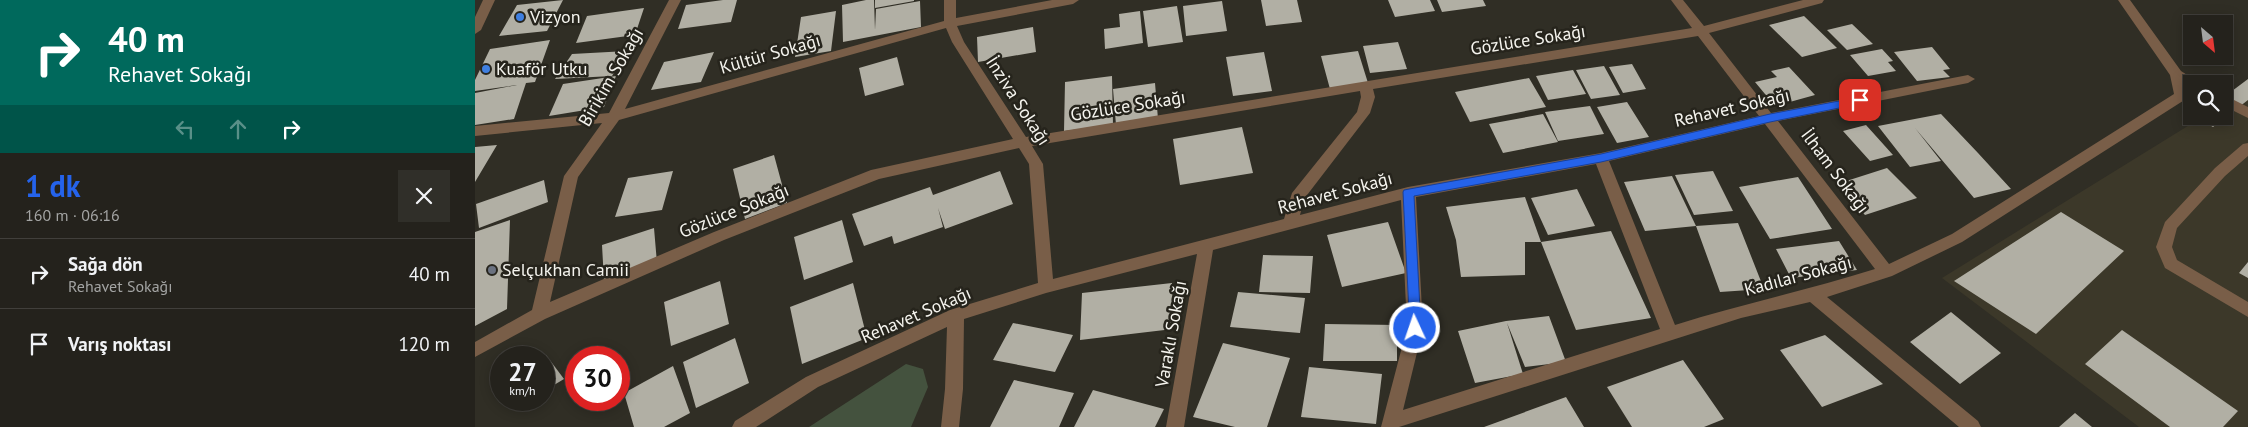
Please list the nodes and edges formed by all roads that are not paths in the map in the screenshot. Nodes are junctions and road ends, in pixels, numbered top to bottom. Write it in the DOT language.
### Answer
graph roads {
  1 [pos="675,0"];
  2 [pos="950,0"];
  3 [pos="1073,0"];
  4 [pos="1677,0"];
  5 [pos="1818,0"];
  6 [pos="2124,0"];
  7 [pos="488,1"];
  8 [pos="950,23"];
  9 [pos="475,30"];
  10 [pos="1701,31"];
  11 [pos="2176,74"];
  12 [pos="2183,78"];
  13 [pos="1968,79"];
  14 [pos="1366,86"];
  15 [pos="2233,105"];
  16 [pos="2248,113"];
  17 [pos="614,117"];
  18 [pos="1770,118"];
  19 [pos="475,131"];
  20 [pos="1023,142"];
  21 [pos="2248,148"];
  22 [pos="1601,158"];
  23 [pos="1408,192"];
  24 [pos="1290,224"];
  25 [pos="1206,247"];
  26 [pos="1886,272"];
  27 [pos="1046,287"];
  28 [pos="1813,296"];
  29 [pos="2248,310"];
  30 [pos="539,314"];
  31 [pos="956,315"];
  32 [pos="1670,333"];
  33 [pos="475,350"];
  34 [pos="1391,424"];
  35 [pos="741,427"];
  36 [pos="950,427"];
  37 [pos="1175,427"];
  38 [pos="1972,427"];
  1 -- 17 [label="street, Birikim Sokağı"];
  2 -- 8 [label="street, İnziva Sokağı"];
  3 -- 8 [label="street, Kültür Sokağı"];
  4 -- 10 [label="street, İlham Sokağı"];
  5 -- 10 [label="street, Gözlüce Sokağı"];
  6 -- 11 [label="street"];
  7 -- 9 [label="street"];
  8 -- 17 [label="street, Kültür Sokağı"];
  8 -- 20 [label="street, İnziva Sokağı"];
  10 -- 14 [label="street, Gözlüce Sokağı"];
  10 -- 18 [label="street, İlham Sokağı"];
  11 -- 12 [label="street"];
  11 -- 26 [label="street, Kadılar Sokağı"];
  13 -- 18 [label="street, Rehavet Sokağı"];
  14 -- 20 [label="street, Gözlüce Sokağı"];
  14 -- 24 [label="street"];
  15 -- 16 [label="street"];
  17 -- 19 [label="street, Kültür Sokağı"];
  17 -- 30 [label="street, Birikim Sokağı"];
  18 -- 22 [label="street, Rehavet Sokağı"];
  18 -- 26 [label="street, İlham Sokağı"];
  20 -- 27 [label="street, İnziva Sokağı"];
  20 -- 30 [label="street, Gözlüce Sokağı"];
  21 -- 29 [label="street"];
  22 -- 23 [label="street, Rehavet Sokağı"];
  22 -- 32 [label="street"];
  23 -- 24 [label="street, Rehavet Sokağı"];
  23 -- 34 [label="street"];
  24 -- 25 [label="street, Rehavet Sokağı"];
  25 -- 27 [label="street, Rehavet Sokağı"];
  25 -- 37 [label="street, Varaklı Sokağı"];
  26 -- 28 [label="street, Kadılar Sokağı"];
  27 -- 31 [label="street, Rehavet Sokağı"];
  28 -- 32 [label="street, Kadılar Sokağı"];
  28 -- 38 [label="street"];
  30 -- 33 [label="street, Gözlüce Sokağı"];
  31 -- 35 [label="street, Rehavet Sokağı"];
  31 -- 36 [label="street"];
  32 -- 34 [label="street, Kadılar Sokağı"];
}
